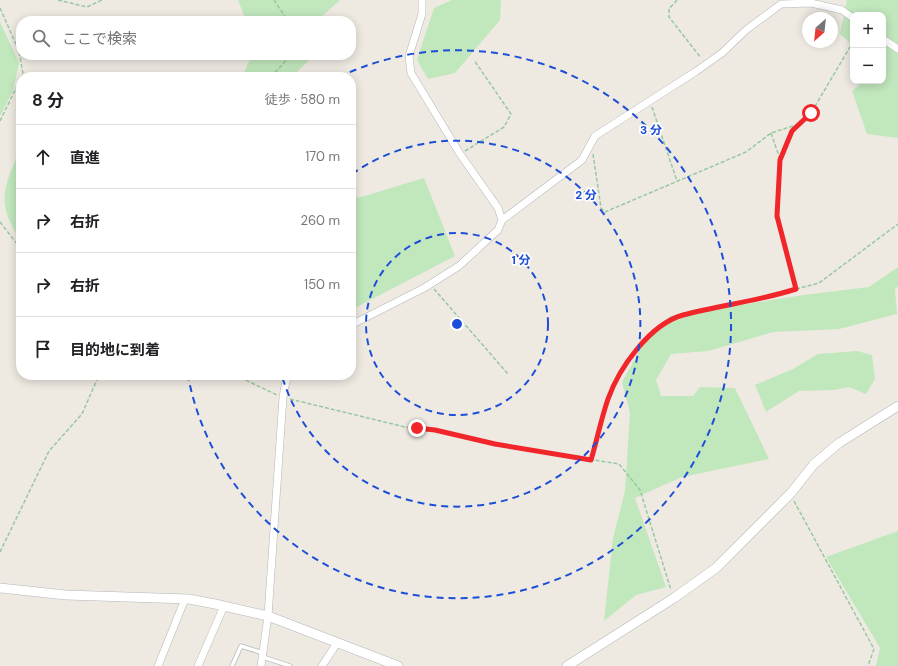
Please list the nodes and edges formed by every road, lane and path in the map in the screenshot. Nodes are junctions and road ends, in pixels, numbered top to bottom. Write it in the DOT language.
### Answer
graph roads {
  1 [pos="58,0"];
  2 [pos="102,0"];
  3 [pos="274,0"];
  4 [pos="422,0"];
  5 [pos="677,0"];
  6 [pos="0,8"];
  7 [pos="285,16"];
  8 [pos="850,16"];
  9 [pos="886,41"];
  10 [pos="16,44"];
  11 [pos="850,47"];
  12 [pos="898,49"];
  13 [pos="21,60"];
  14 [pos="286,60"];
  15 [pos="474,60"];
  16 [pos="706,64"];
  17 [pos="23,72"];
  18 [pos="276,72"];
  19 [pos="16,88"];
  20 [pos="650,102"];
  21 [pos="0,121"];
  22 [pos="796,125"];
  23 [pos="771,133"];
  24 [pos="588,147"];
  25 [pos="460,154"];
  26 [pos="780,160"];
  27 [pos="677,181"];
  28 [pos="502,220"];
  29 [pos="0,222"];
  30 [pos="898,224"];
  31 [pos="16,243"];
  32 [pos="430,285"];
  33 [pos="796,289"];
  34 [pos="356,322"];
  35 [pos="508,374"];
  36 [pos="97,380"];
  37 [pos="246,380"];
  38 [pos="287,380"];
  39 [pos="282,397"];
  40 [pos="898,406"];
  41 [pos="591,460"];
  42 [pos="791,493"];
  43 [pos="0,552"];
  44 [pos="0,588"];
  45 [pos="674,598"];
  46 [pos="185,599"];
  47 [pos="224,606"];
  48 [pos="268,616"];
  49 [pos="337,643"];
  50 [pos="263,655"];
  51 [pos="158,666"];
  52 [pos="198,666"];
  53 [pos="232,666"];
  54 [pos="261,666"];
  55 [pos="290,666"];
  56 [pos="322,666"];
  57 [pos="398,666"];
  58 [pos="567,666"];
  59 [pos="868,666"];
  1 -- 2 [label="path"];
  3 -- 7 [label="path"];
  4 -- 25 [label="street"];
  5 -- 16 [label="path"];
  6 -- 10 [label="path"];
  8 -- 16 [label="street"];
  9 -- 12 [label="street"];
  11 -- 22 [label="path"];
  13 -- 17 [label="path"];
  14 -- 18 [label="path"];
  15 -- 25 [label="path"];
  16 -- 20 [label="street"];
  19 -- 21 [label="path"];
  20 -- 24 [label="street"];
  20 -- 27 [label="path"];
  22 -- 23 [label="path"];
  22 -- 26 [label="path"];
  23 -- 26 [label="path"];
  23 -- 27 [label="path"];
  24 -- 27 [label="path"];
  24 -- 28 [label="street"];
  25 -- 28 [label="street"];
  26 -- 33 [label="path"];
  28 -- 32 [label="street"];
  29 -- 31 [label="path"];
  30 -- 33 [label="path"];
  32 -- 34 [label="street"];
  32 -- 35 [label="path"];
  33 -- 41 [label="path"];
  36 -- 43 [label="path"];
  37 -- 39 [label="path"];
  38 -- 39 [label="street"];
  39 -- 41 [label="path"];
  39 -- 48 [label="street"];
  40 -- 42 [label="street"];
  41 -- 45 [label="path"];
  42 -- 45 [label="street"];
  42 -- 59 [label="path"];
  44 -- 46 [label="street"];
  45 -- 58 [label="street"];
  46 -- 47 [label="street"];
  46 -- 51 [label="street"];
  47 -- 48 [label="street"];
  47 -- 52 [label="street"];
  48 -- 49 [label="street"];
  48 -- 50 [label="street"];
  49 -- 56 [label="street"];
  49 -- 57 [label="street"];
  50 -- 53 [label="lane"];
  50 -- 54 [label="street"];
  50 -- 55 [label="lane"];
}
